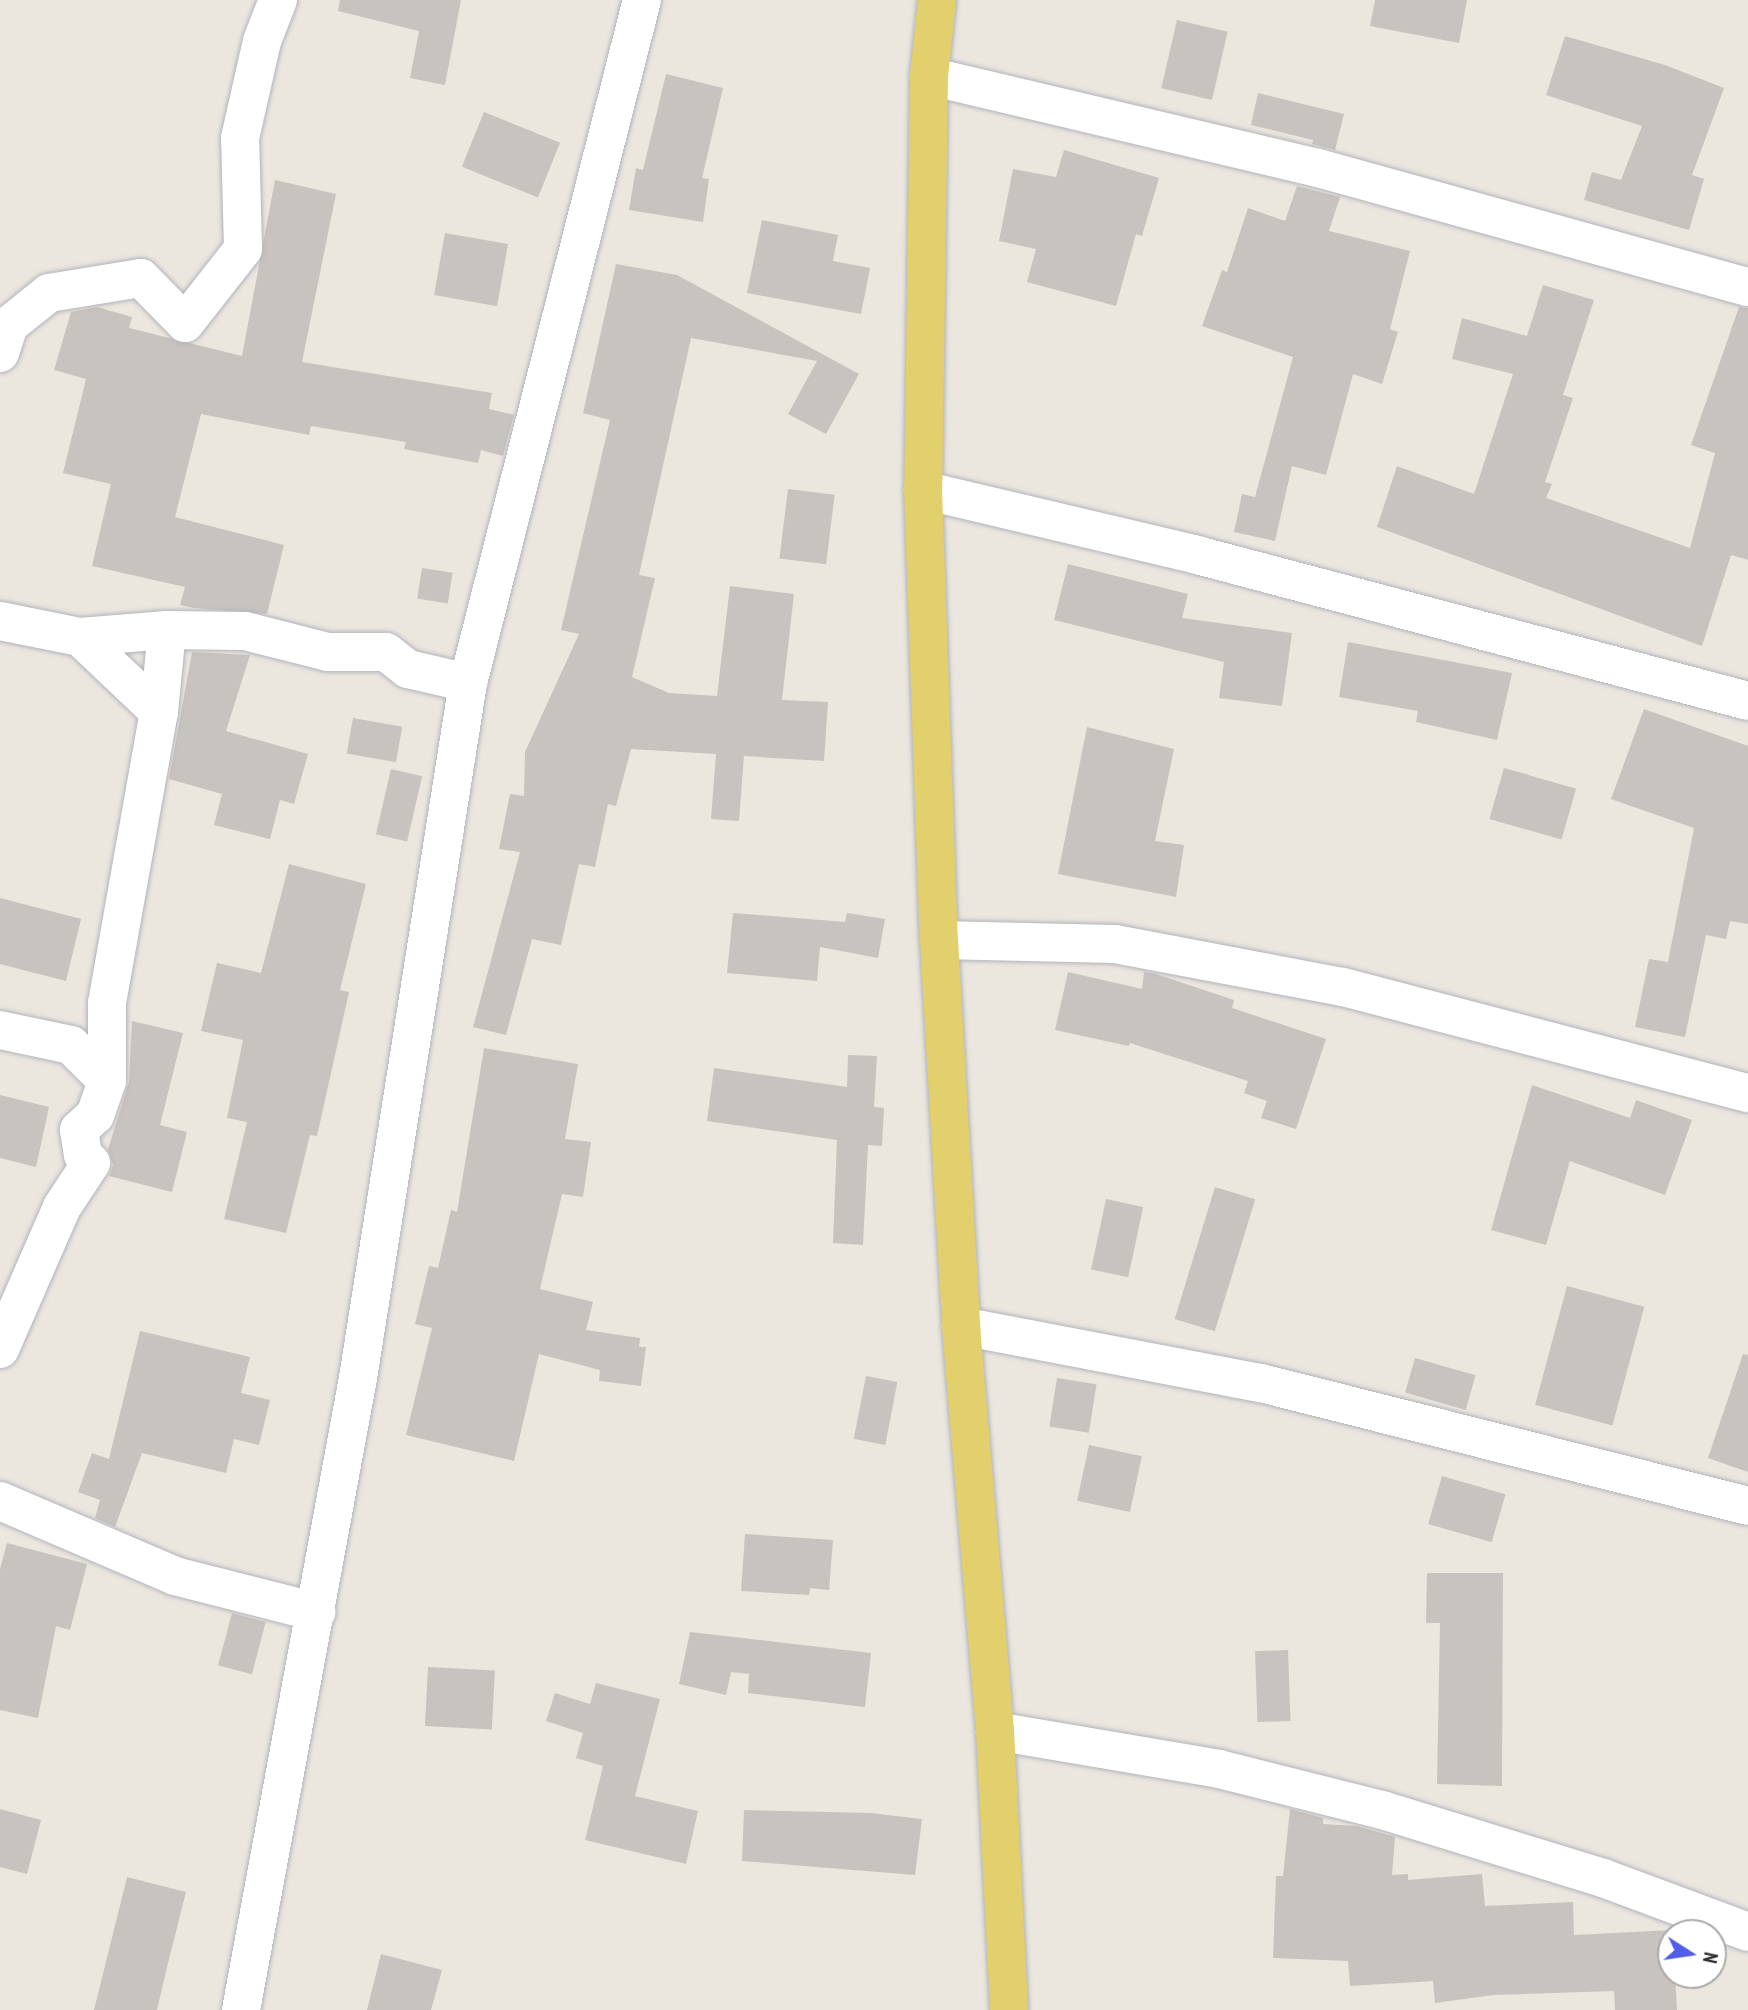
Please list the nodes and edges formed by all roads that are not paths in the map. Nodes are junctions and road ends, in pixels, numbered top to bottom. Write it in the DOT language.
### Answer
graph roads {
  1 [pos="278,0"];
  2 [pos="642,0"];
  3 [pos="937,0"];
  4 [pos="929,76"];
  5 [pos="1748,287"];
  6 [pos="0,353"];
  7 [pos="923,490"];
  8 [pos="0,621"];
  9 [pos="167,630"];
  10 [pos="80,636"];
  11 [pos="468,683"];
  12 [pos="1748,701"];
  13 [pos="159,712"];
  14 [pos="940,940"];
  15 [pos="107,1003"];
  16 [pos="0,1030"];
  17 [pos="71,1045"];
  18 [pos="107,1081"];
  19 [pos="1748,1093"];
  20 [pos="961,1326"];
  21 [pos="0,1349"];
  22 [pos="0,1501"];
  23 [pos="1748,1506"];
  24 [pos="316,1612"];
  25 [pos="995,1731"];
  26 [pos="1748,1932"];
  27 [pos="241,2010"];
  28 [pos="1009,2010"];
  1 -- 6 [label="street"];
  2 -- 11 [label="street"];
  3 -- 4 [label="main road"];
  4 -- 5 [label="street"];
  4 -- 7 [label="main road"];
  7 -- 12 [label="street"];
  7 -- 14 [label="main road"];
  8 -- 10 [label="street"];
  9 -- 10 [label="street"];
  9 -- 11 [label="street"];
  9 -- 13 [label="street"];
  10 -- 13 [label="street"];
  11 -- 24 [label="street"];
  13 -- 15 [label="street"];
  14 -- 19 [label="street"];
  14 -- 20 [label="main road"];
  15 -- 17 [label="street"];
  15 -- 18 [label="street"];
  16 -- 17 [label="street"];
  17 -- 18 [label="street"];
  18 -- 21 [label="street"];
  20 -- 23 [label="street"];
  20 -- 25 [label="main road"];
  22 -- 24 [label="street"];
  24 -- 27 [label="street"];
  25 -- 26 [label="street"];
  25 -- 28 [label="main road"];
}
